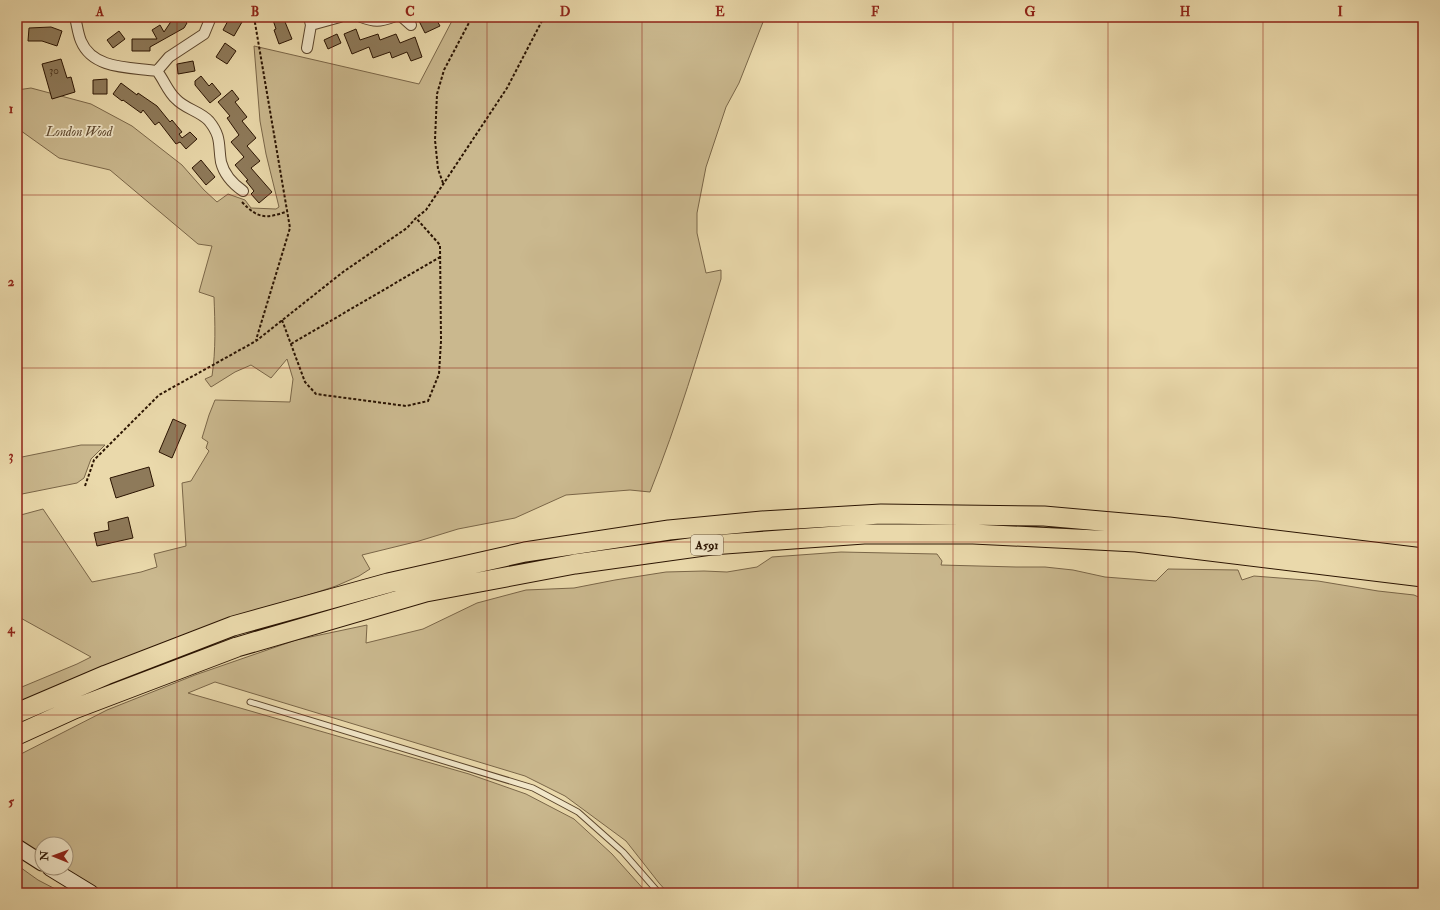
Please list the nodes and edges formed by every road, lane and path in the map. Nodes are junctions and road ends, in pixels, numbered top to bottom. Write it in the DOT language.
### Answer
graph roads {
  1 [pos="75,17"];
  2 [pos="211,17"];
  3 [pos="254,17"];
  4 [pos="340,17"];
  5 [pos="361,17"];
  6 [pos="393,17"];
  7 [pos="402,17"];
  8 [pos="472,17"];
  9 [pos="544,17"];
  10 [pos="310,21"];
  11 [pos="411,25"];
  12 [pos="307,48"];
  13 [pos="157,71"];
  14 [pos="443,183"];
  15 [pos="243,191"];
  16 [pos="288,212"];
  17 [pos="416,218"];
  18 [pos="440,257"];
  19 [pos="282,320"];
  20 [pos="256,341"];
  21 [pos="291,344"];
  22 [pos="85,486"];
  23 [pos="1423,558"];
  24 [pos="1423,577"];
  25 [pos="250,702"];
  26 [pos="17,713"];
  27 [pos="17,735"];
  28 [pos="17,847"];
  29 [pos="34,858"];
  30 [pos="63,876"];
  31 [pos="91,893"];
  32 [pos="659,893"];
  1 -- 13 [label="street"];
  2 -- 13 [label="street"];
  3 -- 16 [label="path"];
  4 -- 10 [label="street"];
  5 -- 6 [label="street"];
  7 -- 11 [label="street"];
  8 -- 14 [label="path"];
  9 -- 14 [label="path"];
  10 -- 12 [label="street"];
  13 -- 15 [label="street"];
  14 -- 17 [label="path"];
  15 -- 16 [label="path"];
  16 -- 20 [label="path"];
  17 -- 18 [label="path"];
  17 -- 19 [label="path"];
  18 -- 21 [label="path"];
  18 -- 21 [label="path"];
  19 -- 20 [label="path"];
  19 -- 21 [label="path"];
  20 -- 22 [label="path"];
  23 -- 26 [label="highway, A591"];
  24 -- 27 [label="highway, A591"];
  25 -- 32 [label="lane"];
  28 -- 29 [label="street"];
  30 -- 31 [label="street"];
}
